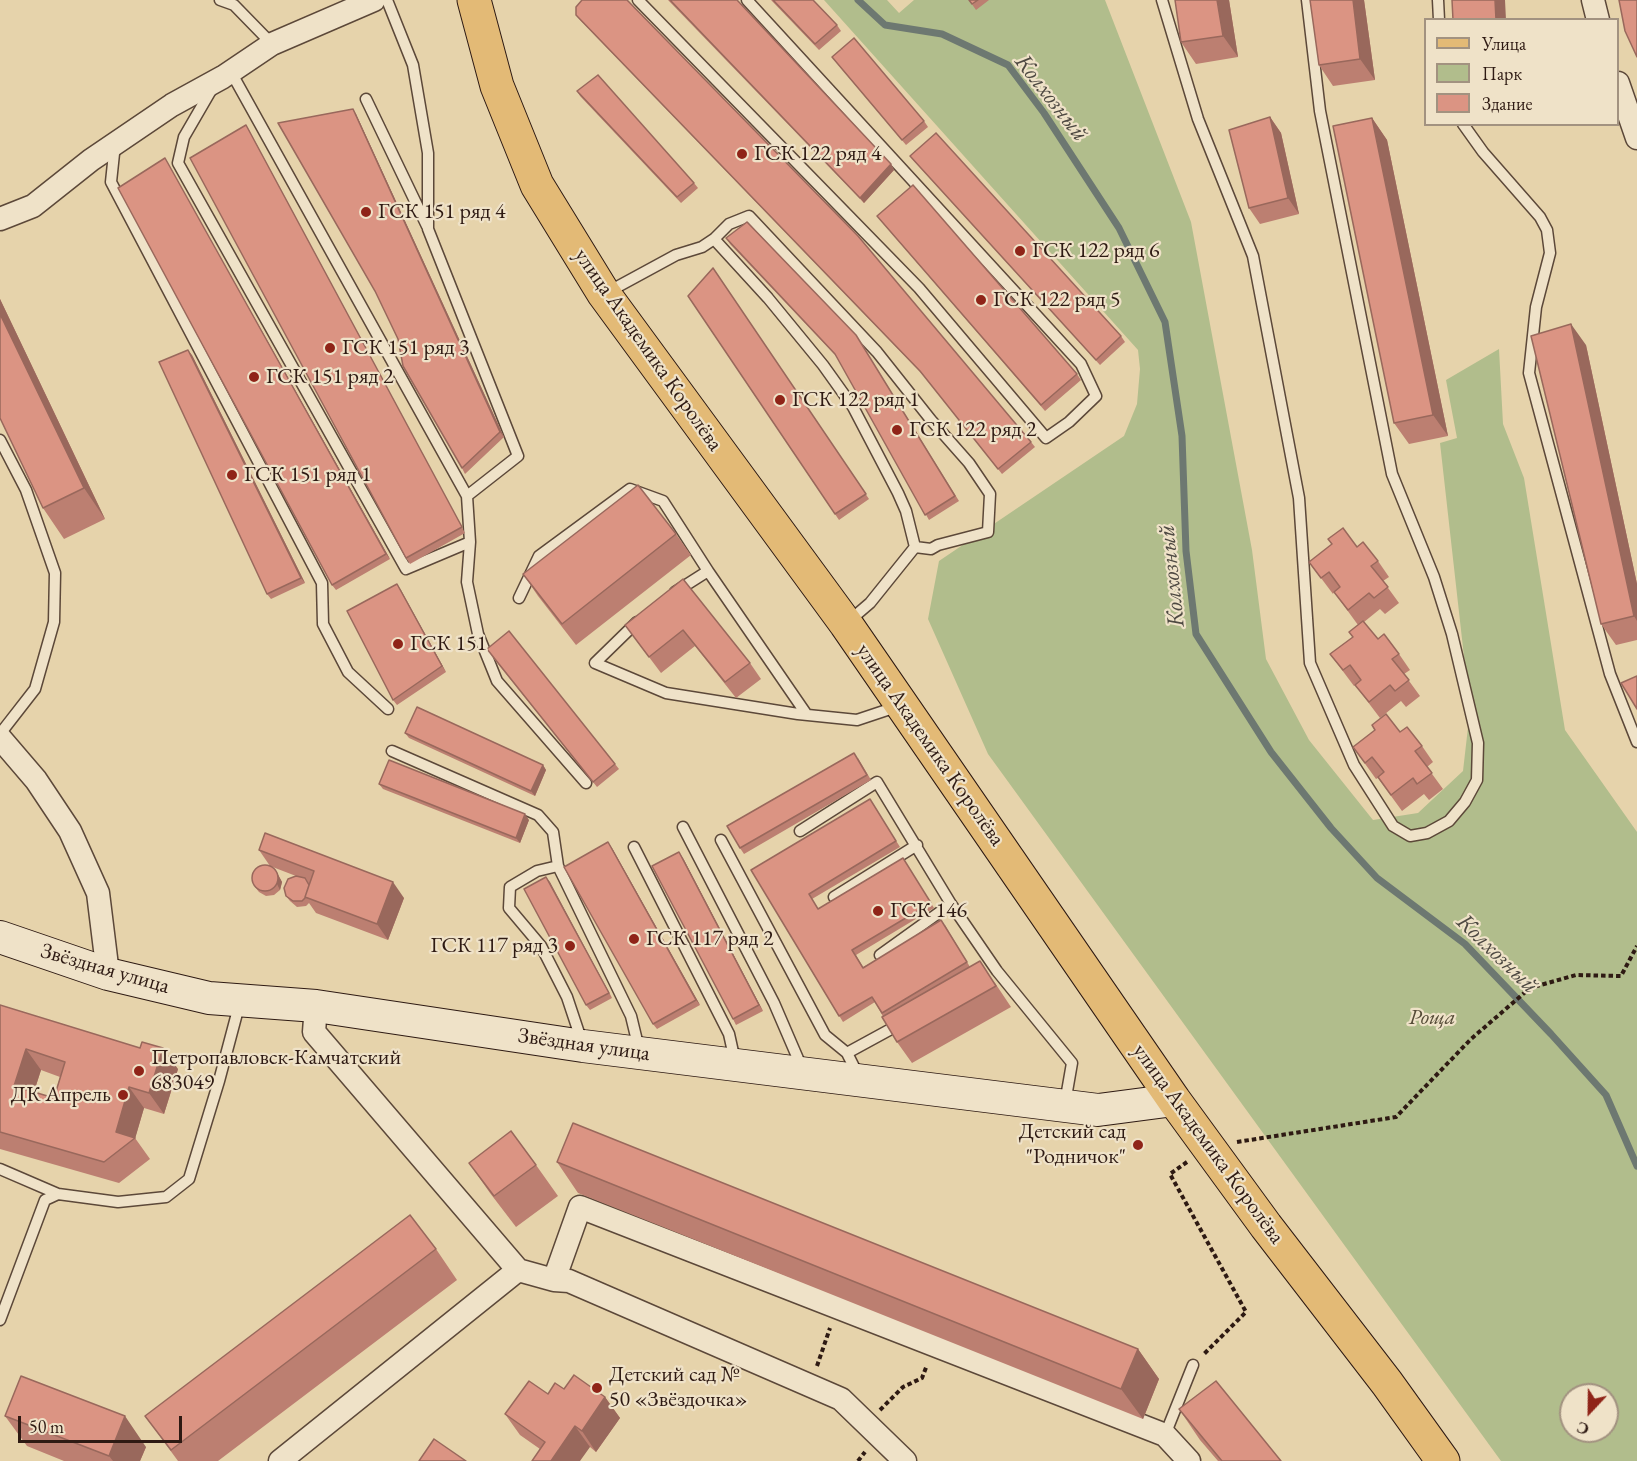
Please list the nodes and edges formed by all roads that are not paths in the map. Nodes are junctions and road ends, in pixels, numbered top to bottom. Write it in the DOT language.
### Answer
graph roads {
  1 [pos="220,0"];
  2 [pos="374,0"];
  3 [pos="387,0"];
  4 [pos="474,0"];
  5 [pos="638,0"];
  6 [pos="747,0"];
  7 [pos="1162,0"];
  8 [pos="1307,0"];
  9 [pos="1438,0"];
  10 [pos="1593,0"];
  11 [pos="1439,18"];
  12 [pos="1598,18"];
  13 [pos="272,44"];
  14 [pos="224,77"];
  15 [pos="1619,88"];
  16 [pos="366,99"];
  17 [pos="1464,126"];
  18 [pos="1637,138"];
  19 [pos="115,144"];
  20 [pos="0,219"];
  21 [pos="428,229"];
  22 [pos="714,239"];
  23 [pos="604,294"];
  24 [pos="0,440"];
  25 [pos="467,496"];
  26 [pos="470,542"];
  27 [pos="915,547"];
  28 [pos="708,571"];
  29 [pos="519,598"];
  30 [pos="663,600"];
  31 [pos="646,613"];
  32 [pos="846,624"];
  33 [pos="903,705"];
  34 [pos="388,709"];
  35 [pos="807,715"];
  36 [pos="0,736"];
  37 [pos="1637,741"];
  38 [pos="392,751"];
  39 [pos="586,783"];
  40 [pos="683,827"];
  41 [pos="800,831"];
  42 [pos="721,840"];
  43 [pos="917,845"];
  44 [pos="634,847"];
  45 [pos="558,866"];
  46 [pos="834,897"];
  47 [pos="951,904"];
  48 [pos="0,937"];
  49 [pos="880,954"];
  50 [pos="108,974"];
  51 [pos="240,1002"];
  52 [pos="316,1006"];
  53 [pos="907,1020"];
  54 [pos="583,1046"];
  55 [pos="640,1053"];
  56 [pos="847,1053"];
  57 [pos="736,1065"];
  58 [pos="805,1073"];
  59 [pos="861,1080"];
  60 [pos="1174,1100"];
  61 [pos="1064,1106"];
  62 [pos="0,1169"];
  63 [pos="58,1194"];
  64 [pos="518,1270"];
  65 [pos="554,1280"];
  66 [pos="0,1320"];
  67 [pos="1193,1365"];
  68 [pos="1165,1435"];
  69 [pos="280,1461"];
  70 [pos="905,1461"];
  71 [pos="1189,1461"];
  72 [pos="1443,1461"];
  1 -- 13 [label="lane"];
  2 -- 13 [label="street"];
  3 -- 21 [label="lane"];
  4 -- 23 [label="main road, улица Академика Королёва"];
  5 -- 6 [label="lane"];
  7 -- 8 [label="lane"];
  9 -- 11 [label="lane"];
  10 -- 12 [label="street"];
  13 -- 14 [label="street"];
  14 -- 19 [label="street"];
  14 -- 25 [label="lane"];
  14 -- 26 [label="lane"];
  15 -- 18 [label="street"];
  16 -- 21 [label="lane"];
  17 -- 37 [label="lane"];
  19 -- 20 [label="street"];
  19 -- 34 [label="lane"];
  21 -- 25 [label="lane"];
  22 -- 23 [label="lane"];
  22 -- 27 [label="lane"];
  22 -- 27 [label="lane"];
  23 -- 32 [label="main road, улица Академика Королёва"];
  24 -- 36 [label="lane"];
  25 -- 26 [label="lane"];
  26 -- 39 [label="lane"];
  27 -- 32 [label="lane"];
  28 -- 29 [label="lane"];
  28 -- 30 [label="lane"];
  28 -- 35 [label="lane"];
  31 -- 35 [label="lane"];
  32 -- 33 [label="main road, улица Академика Королёва"];
  33 -- 35 [label="lane"];
  33 -- 60 [label="main road, улица Академика Королёва"];
  36 -- 50 [label="street"];
  38 -- 45 [label="lane"];
  40 -- 58 [label="lane"];
  41 -- 43 [label="lane"];
  42 -- 56 [label="lane"];
  43 -- 46 [label="lane"];
  43 -- 47 [label="lane"];
  44 -- 57 [label="lane"];
  45 -- 54 [label="lane"];
  45 -- 55 [label="lane"];
  47 -- 49 [label="lane"];
  47 -- 61 [label="lane"];
  48 -- 50 [label="street, Звёздная улица"];
  50 -- 51 [label="street, Звёздная улица"];
  51 -- 52 [label="street, Звёздная улица"];
  51 -- 63 [label="lane"];
  52 -- 54 [label="street, Звёздная улица"];
  52 -- 64 [label="street"];
  53 -- 56 [label="lane"];
  54 -- 55 [label="street, Звёздная улица"];
  55 -- 57 [label="street, Звёздная улица"];
  56 -- 59 [label="lane"];
  57 -- 58 [label="street, Звёздная улица"];
  58 -- 59 [label="street, Звёздная улица"];
  59 -- 61 [label="street, Звёздная улица"];
  60 -- 61 [label="street, Звёздная улица"];
  60 -- 72 [label="main road, улица Академика Королёва"];
  62 -- 63 [label="lane"];
  63 -- 66 [label="lane"];
  64 -- 65 [label="street"];
  64 -- 69 [label="street"];
  65 -- 68 [label="street"];
  65 -- 70 [label="street"];
  67 -- 68 [label="lane"];
  68 -- 71 [label="street"];
}
